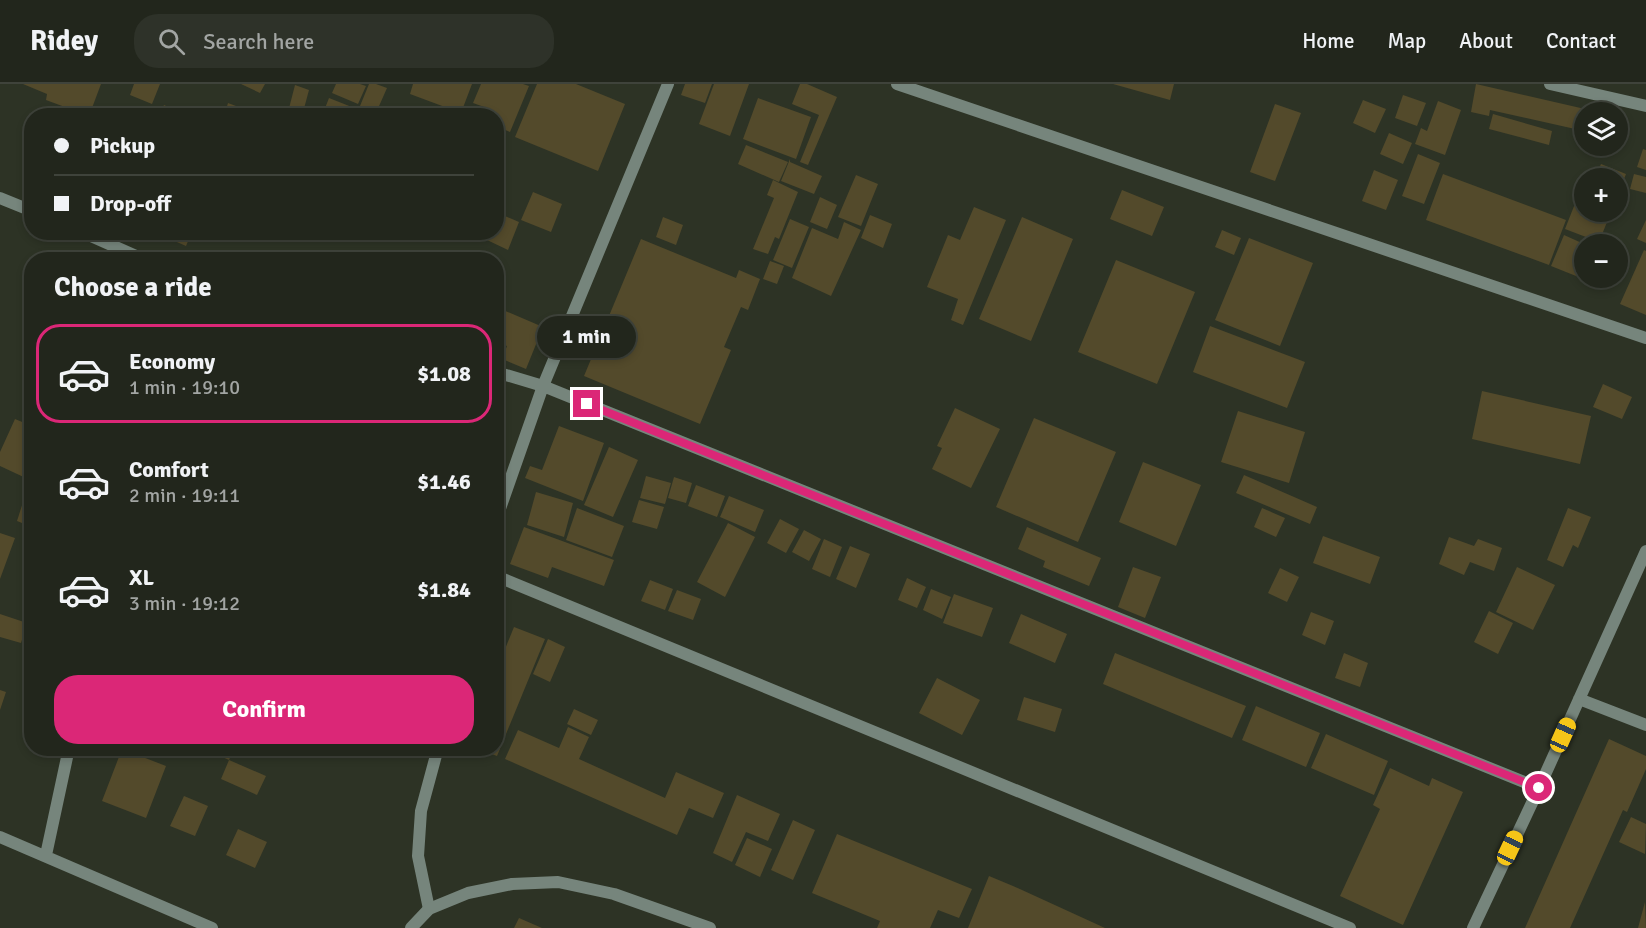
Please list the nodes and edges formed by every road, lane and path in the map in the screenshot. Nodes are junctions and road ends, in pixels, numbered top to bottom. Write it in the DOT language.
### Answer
graph roads {
  1 [pos="668,84"];
  2 [pos="897,84"];
  3 [pos="1550,84"];
  4 [pos="1646,106"];
  5 [pos="0,198"];
  6 [pos="24,208"];
  7 [pos="100,240"];
  8 [pos="127,252"];
  9 [pos="1646,338"];
  10 [pos="504,374"];
  11 [pos="543,386"];
  12 [pos="504,497"];
  13 [pos="1646,551"];
  14 [pos="504,579"];
  15 [pos="1579,699"];
  16 [pos="1646,725"];
  17 [pos="67,756"];
  18 [pos="436,756"];
  19 [pos="1539,788"];
  20 [pos="0,837"];
  21 [pos="46,855"];
  22 [pos="429,909"];
  23 [pos="212,928"];
  24 [pos="411,928"];
  25 [pos="710,928"];
  26 [pos="1350,928"];
  27 [pos="1473,928"];
  1 -- 11 [label="street"];
  2 -- 9 [label="street"];
  3 -- 4 [label="street"];
  5 -- 6 [label="street"];
  7 -- 8 [label="street"];
  10 -- 11 [label="street"];
  11 -- 12 [label="street"];
  11 -- 19 [label="street"];
  13 -- 15 [label="street"];
  14 -- 26 [label="street"];
  15 -- 16 [label="street"];
  15 -- 19 [label="street"];
  17 -- 21 [label="street"];
  18 -- 22 [label="street"];
  19 -- 27 [label="street"];
  20 -- 21 [label="street"];
  21 -- 23 [label="street"];
  22 -- 24 [label="street"];
  22 -- 25 [label="street"];
}
